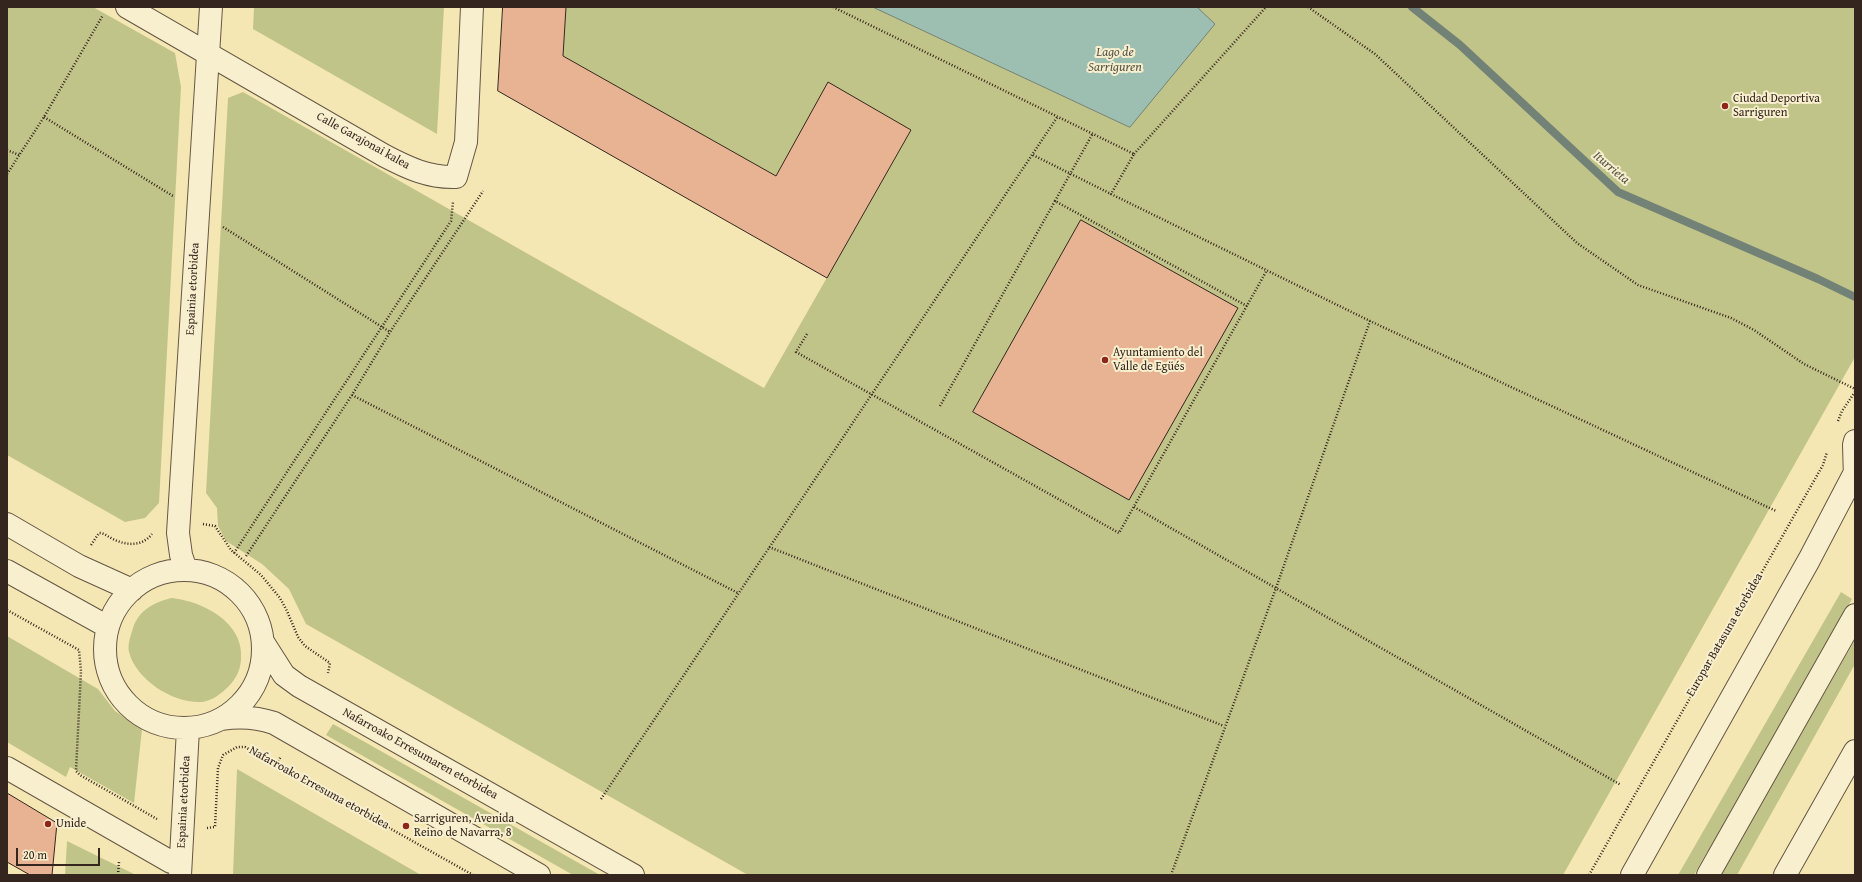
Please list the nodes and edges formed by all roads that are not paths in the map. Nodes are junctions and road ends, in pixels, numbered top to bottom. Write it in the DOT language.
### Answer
graph roads {
  1 [pos="127,7"];
  2 [pos="211,7"];
  3 [pos="472,7"];
  4 [pos="208,54"];
  5 [pos="1855,441"];
  6 [pos="1854,477"];
  7 [pos="7,524"];
  8 [pos="186,570"];
  9 [pos="7,571"];
  10 [pos="132,590"];
  11 [pos="1855,615"];
  12 [pos="108,627"];
  13 [pos="263,642"];
  14 [pos="221,719"];
  15 [pos="188,729"];
  16 [pos="1855,751"];
  17 [pos="7,768"];
  18 [pos="176,868"];
  19 [pos="539,875"];
  20 [pos="633,875"];
  21 [pos="1632,875"];
  22 [pos="1708,875"];
  23 [pos="1785,875"];
  1 -- 4 [label="street, Calle Garajonai kalea"];
  2 -- 4 [label="street, Espainia etorbidea"];
  3 -- 4 [label="street, Calle Garajonai kalea"];
  4 -- 8 [label="street, Espainia etorbidea"];
  5 -- 6 [label="street"];
  6 -- 21 [label="street"];
  7 -- 10 [label="street"];
  8 -- 10 [label="street"];
  8 -- 13 [label="street"];
  9 -- 12 [label="street"];
  10 -- 12 [label="street"];
  11 -- 22 [label="street"];
  12 -- 15 [label="street"];
  13 -- 14 [label="street"];
  13 -- 20 [label="street, Nafarroako Erresumaren etorbidea"];
  14 -- 15 [label="street"];
  14 -- 19 [label="street"];
  15 -- 18 [label="street, Espainia etorbidea"];
  16 -- 23 [label="street"];
  17 -- 18 [label="street"];
}
